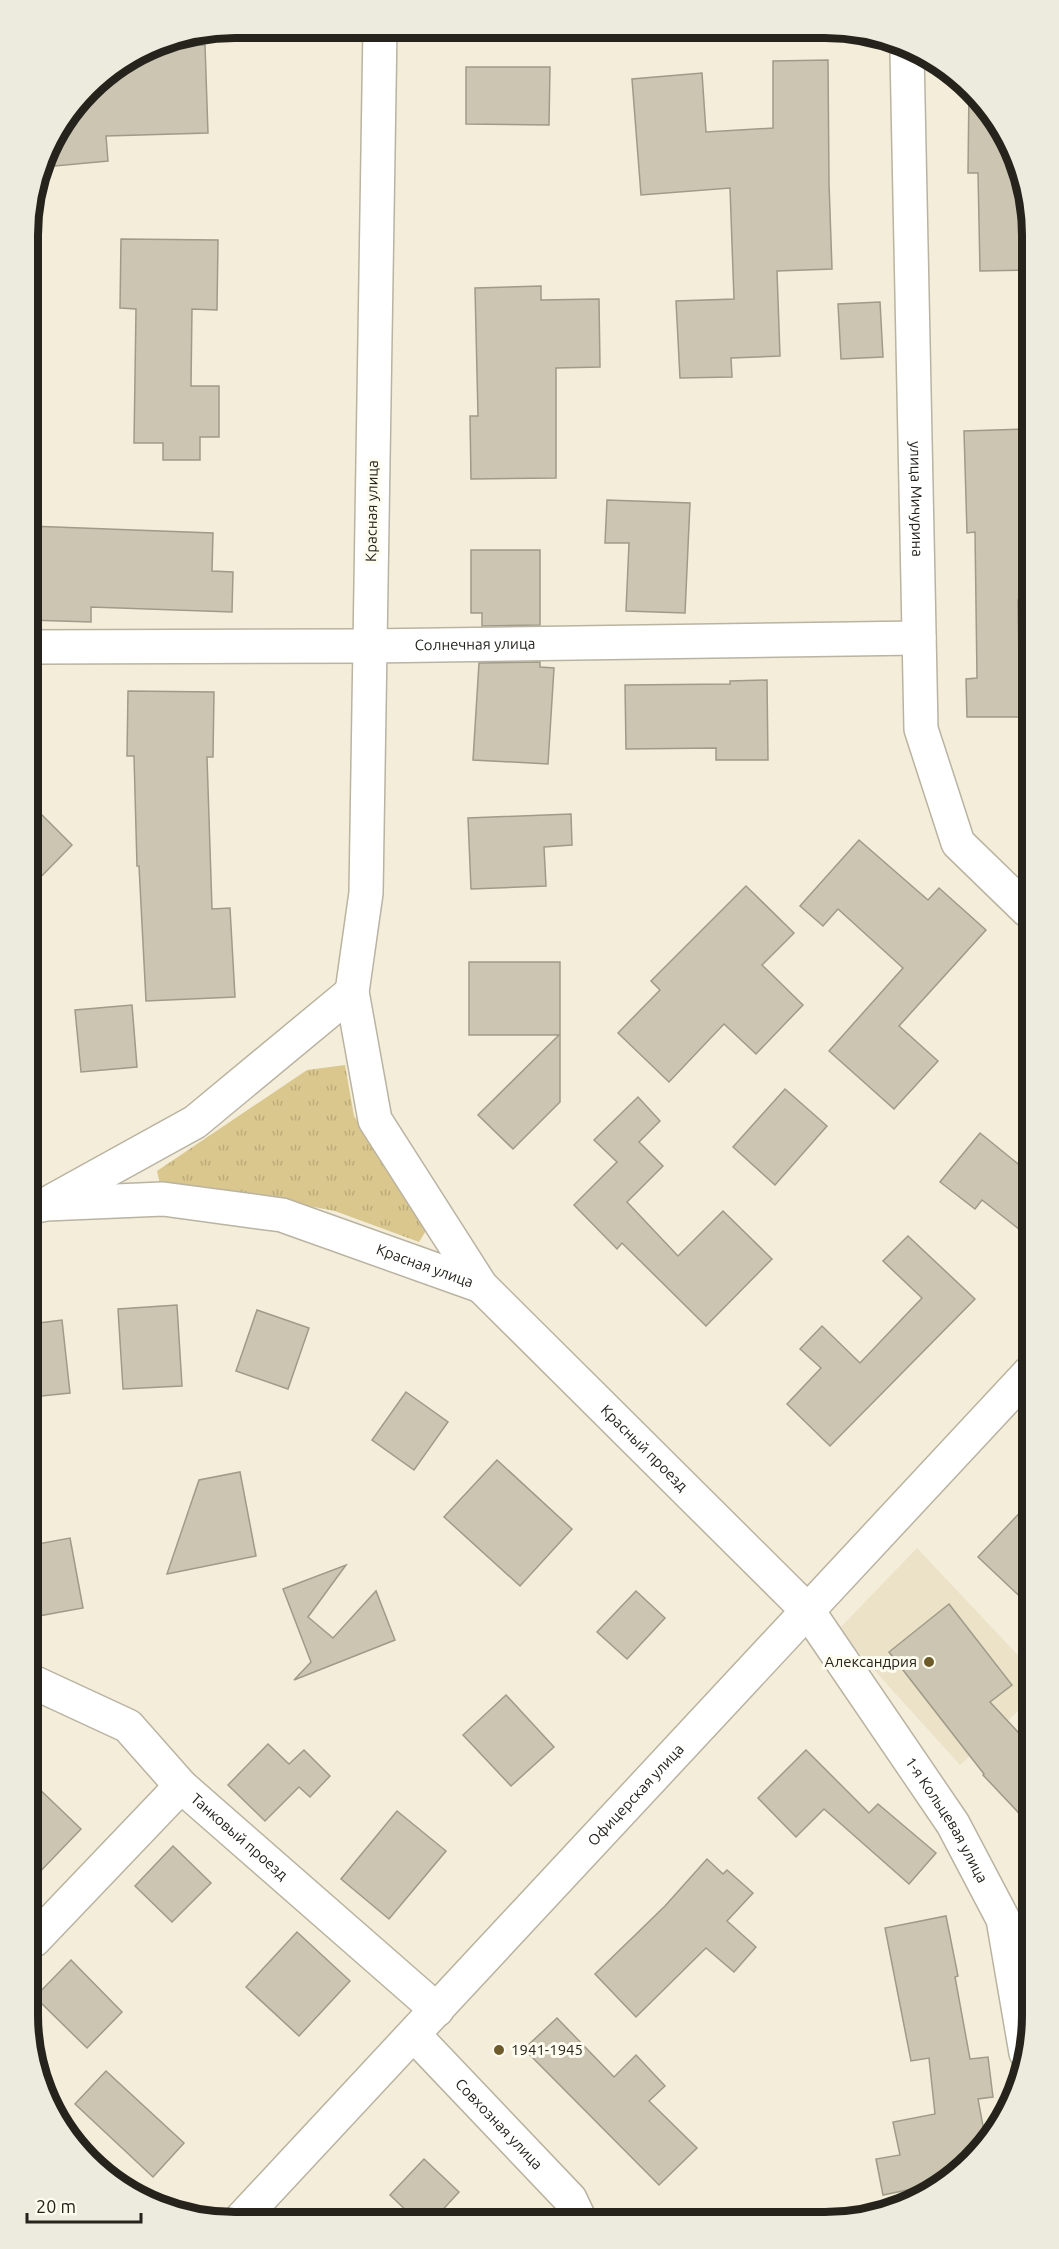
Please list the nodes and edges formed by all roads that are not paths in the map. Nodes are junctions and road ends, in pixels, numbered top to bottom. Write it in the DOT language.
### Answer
graph roads {
  1 [pos="380,38"];
  2 [pos="907,56"];
  3 [pos="919,638"];
  4 [pos="369,646"];
  5 [pos="38,648"];
  6 [pos="1022,904"];
  7 [pos="352,992"];
  8 [pos="39,1205"];
  9 [pos="481,1286"];
  10 [pos="1021,1381"];
  11 [pos="808,1611"];
  12 [pos="38,1684"];
  13 [pos="181,1786"];
  14 [pos="38,1936"];
  15 [pos="437,2010"];
  16 [pos="1021,2024"];
  17 [pos="414,2035"];
  18 [pos="248,2212"];
  19 [pos="576,2212"];
  1 -- 4 [label="street, Красная улица"];
  2 -- 3 [label="street, улица Мичурина"];
  3 -- 4 [label="street, Солнечная улица"];
  3 -- 6 [label="street, улица Мичурина"];
  4 -- 5 [label="street, Солнечная улица"];
  4 -- 7 [label="street, Красная улица"];
  7 -- 8 [label="street, Красная улица"];
  7 -- 9 [label="street, Красная улица"];
  8 -- 9 [label="street, Красная улица"];
  9 -- 11 [label="street, Красный проезд"];
  10 -- 11 [label="street, Офицерская улица"];
  11 -- 15 [label="street, Офицерская улица"];
  11 -- 16 [label="street, 1-я Кольцевая улица"];
  12 -- 13 [label="street, Танковый проезд"];
  13 -- 14 [label="street"];
  13 -- 15 [label="street, Танковый проезд"];
  15 -- 17 [label="street, Офицерская улица"];
  17 -- 18 [label="street, Офицерская улица"];
  17 -- 19 [label="street, Совхозная улица"];
}
